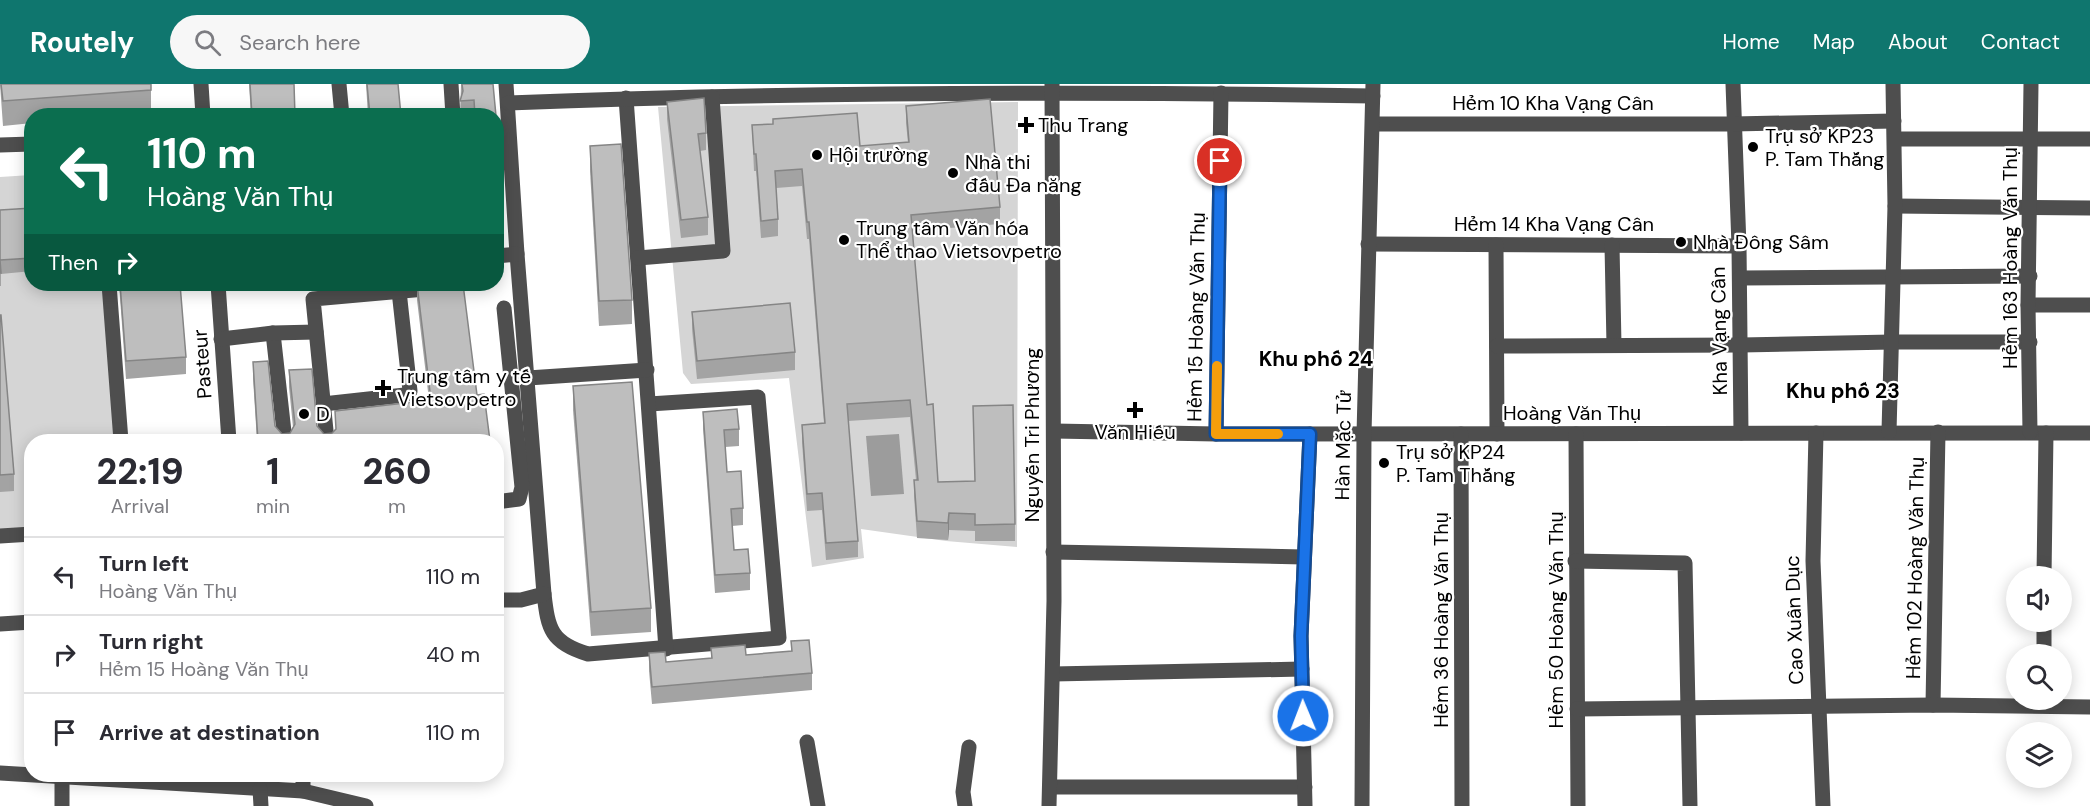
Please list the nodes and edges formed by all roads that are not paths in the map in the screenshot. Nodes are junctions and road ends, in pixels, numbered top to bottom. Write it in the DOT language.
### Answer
graph roads {
  1 [pos="201,84"];
  2 [pos="339,84"];
  3 [pos="451,84"];
  4 [pos="506,84"];
  5 [pos="1733,84"];
  6 [pos="1893,84"];
  7 [pos="2031,84"];
  8 [pos="1052,88"];
  9 [pos="802,89"];
  10 [pos="1373,90"];
  11 [pos="1221,93"];
  12 [pos="712,97"];
  13 [pos="626,98"];
  14 [pos="508,103"];
  15 [pos="202,108"];
  16 [pos="341,108"];
  17 [pos="452,108"];
  18 [pos="1894,121"];
  19 [pos="1373,124"];
  20 [pos="1733,124"];
  21 [pos="1895,139"];
  22 [pos="2090,139"];
  23 [pos="2031,140"];
  24 [pos="24,144"];
  25 [pos="0,145"];
  26 [pos="1895,206"];
  27 [pos="2031,207"];
  28 [pos="2090,208"];
  29 [pos="1368,244"];
  30 [pos="1496,244"];
  31 [pos="1612,245"];
  32 [pos="1739,246"];
  33 [pos="518,254"];
  34 [pos="504,255"];
  35 [pos="638,258"];
  36 [pos="1893,276"];
  37 [pos="2030,276"];
  38 [pos="1740,278"];
  39 [pos="110,291"];
  40 [pos="218,291"];
  41 [pos="399,291"];
  42 [pos="2028,305"];
  43 [pos="2090,305"];
  44 [pos="504,308"];
  45 [pos="316,332"];
  46 [pos="273,333"];
  47 [pos="221,339"];
  48 [pos="1892,342"];
  49 [pos="2030,342"];
  50 [pos="1614,345"];
  51 [pos="1741,345"];
  52 [pos="1497,346"];
  53 [pos="647,370"];
  54 [pos="528,378"];
  55 [pos="323,404"];
  56 [pos="650,404"];
  57 [pos="1054,431"];
  58 [pos="1889,432"];
  59 [pos="1938,432"];
  60 [pos="1741,433"];
  61 [pos="1816,433"];
  62 [pos="2038,433"];
  63 [pos="2090,433"];
  64 [pos="120,434"];
  65 [pos="228,434"];
  66 [pos="284,434"];
  67 [pos="326,434"];
  68 [pos="1216,434"];
  69 [pos="1310,434"];
  70 [pos="1364,434"];
  71 [pos="1461,434"];
  72 [pos="1497,434"];
  73 [pos="1576,434"];
  74 [pos="504,501"];
  75 [pos="24,535"];
  76 [pos="0,537"];
  77 [pos="1053,552"];
  78 [pos="1304,557"];
  79 [pos="1575,561"];
  80 [pos="2044,566"];
  81 [pos="544,594"];
  82 [pos="504,600"];
  83 [pos="24,622"];
  84 [pos="0,624"];
  85 [pos="666,649"];
  86 [pos="1302,669"];
  87 [pos="1053,674"];
  88 [pos="2006,704"];
  89 [pos="1933,705"];
  90 [pos="2072,705"];
  91 [pos="1818,707"];
  92 [pos="2090,707"];
  93 [pos="1688,708"];
  94 [pos="1577,709"];
  95 [pos="807,742"];
  96 [pos="969,747"];
  97 [pos="0,773"];
  98 [pos="24,774"];
  99 [pos="62,782"];
  100 [pos="153,782"];
  101 [pos="303,782"];
  102 [pos="1050,786"];
  103 [pos="1305,787"];
  104 [pos="260,789"];
  105 [pos="303,791"];
  106 [pos="62,806"];
  107 [pos="261,806"];
  108 [pos="366,806"];
  109 [pos="818,806"];
  110 [pos="965,806"];
  111 [pos="1049,806"];
  112 [pos="1305,806"];
  113 [pos="1362,806"];
  114 [pos="1462,806"];
  115 [pos="1578,806"];
  116 [pos="1689,806"];
  117 [pos="1823,806"];
  1 -- 15 [label="street"];
  2 -- 16 [label="street"];
  3 -- 17 [label="street"];
  4 -- 14 [label="street"];
  5 -- 20 [label="street, Kha Vạng Cân"];
  6 -- 18 [label="street"];
  7 -- 23 [label="street, Hẻm 163 Hoàng Văn Thụ"];
  8 -- 9 [label="street"];
  8 -- 11 [label="street"];
  8 -- 57 [label="street, Nguyễn Tri Phương"];
  9 -- 12 [label="street"];
  10 -- 11 [label="street"];
  10 -- 19 [label="street, Hàn Mặc Tử"];
  11 -- 68 [label="street, Hẻm 15 Hoàng Văn Thụ"];
  12 -- 13 [label="street"];
  12 -- 35 [label="street"];
  13 -- 14 [label="street"];
  13 -- 35 [label="street"];
  14 -- 33 [label="street"];
  18 -- 20 [label="street, Hẻm 10 Kha Vạng Cân"];
  18 -- 21 [label="street"];
  19 -- 20 [label="street, Hẻm 10 Kha Vạng Cân"];
  19 -- 29 [label="street, Hàn Mặc Tử"];
  20 -- 32 [label="street, Kha Vạng Cân"];
  21 -- 23 [label="street"];
  21 -- 26 [label="street"];
  22 -- 23 [label="street"];
  23 -- 27 [label="street, Hẻm 163 Hoàng Văn Thụ"];
  24 -- 25 [label="street"];
  26 -- 27 [label="street"];
  26 -- 36 [label="street"];
  27 -- 28 [label="street"];
  27 -- 37 [label="street, Hẻm 163 Hoàng Văn Thụ"];
  29 -- 30 [label="street, Hẻm 14 Kha Vạng Cân"];
  29 -- 70 [label="street, Hàn Mặc Tử"];
  30 -- 31 [label="street, Hẻm 14 Kha Vạng Cân"];
  30 -- 52 [label="street"];
  31 -- 32 [label="street, Hẻm 14 Kha Vạng Cân"];
  31 -- 50 [label="street"];
  32 -- 38 [label="street, Kha Vạng Cân"];
  33 -- 34 [label="street"];
  33 -- 54 [label="street"];
  35 -- 53 [label="street"];
  36 -- 37 [label="street"];
  36 -- 38 [label="street"];
  36 -- 48 [label="street"];
  37 -- 42 [label="street, Hẻm 163 Hoàng Văn Thụ"];
  38 -- 51 [label="street, Kha Vạng Cân"];
  39 -- 64 [label="street"];
  40 -- 47 [label="street, Pasteur"];
  41 -- 45 [label="street"];
  41 -- 55 [label="street"];
  42 -- 43 [label="street"];
  42 -- 49 [label="street, Hẻm 163 Hoàng Văn Thụ"];
  44 -- 74 [label="street"];
  45 -- 46 [label="street"];
  45 -- 55 [label="street"];
  46 -- 47 [label="street"];
  46 -- 66 [label="street"];
  47 -- 65 [label="street, Pasteur"];
  48 -- 49 [label="street"];
  48 -- 51 [label="street"];
  48 -- 58 [label="street"];
  49 -- 62 [label="street, Hẻm 163 Hoàng Văn Thụ"];
  50 -- 51 [label="street"];
  50 -- 52 [label="street"];
  51 -- 60 [label="street, Kha Vạng Cân"];
  52 -- 72 [label="street"];
  53 -- 54 [label="street"];
  53 -- 56 [label="street"];
  54 -- 81 [label="street"];
  55 -- 67 [label="street"];
  56 -- 85 [label="street"];
  56 -- 85 [label="street"];
  57 -- 68 [label="street, Hoàng Văn Thụ"];
  57 -- 77 [label="street, Nguyễn Tri Phương"];
  58 -- 59 [label="street, Hoàng Văn Thụ"];
  58 -- 61 [label="street, Hoàng Văn Thụ"];
  59 -- 62 [label="street, Hoàng Văn Thụ"];
  59 -- 89 [label="street, Hẻm 102 Hoàng Văn Thụ"];
  60 -- 61 [label="street, Hoàng Văn Thụ"];
  60 -- 73 [label="street, Hoàng Văn Thụ"];
  61 -- 91 [label="street, Cao Xuân Dục"];
  62 -- 63 [label="street, Hoàng Văn Thụ"];
  62 -- 80 [label="street, Hẻm 163 Hoàng Văn Thụ"];
  68 -- 69 [label="street, Hoàng Văn Thụ"];
  69 -- 70 [label="street, Hoàng Văn Thụ"];
  69 -- 78 [label="street"];
  70 -- 71 [label="street, Hoàng Văn Thụ"];
  70 -- 113 [label="street, Hàn Mặc Tử"];
  71 -- 72 [label="street, Hoàng Văn Thụ"];
  71 -- 114 [label="street, Hẻm 36 Hoàng Văn Thụ"];
  72 -- 73 [label="street, Hoàng Văn Thụ"];
  73 -- 94 [label="street, Hẻm 50 Hoàng Văn Thụ"];
  75 -- 76 [label="street"];
  77 -- 78 [label="street"];
  77 -- 87 [label="street, Nguyễn Tri Phương"];
  78 -- 86 [label="street"];
  79 -- 93 [label="street"];
  81 -- 82 [label="street"];
  81 -- 85 [label="street"];
  83 -- 84 [label="street"];
  86 -- 87 [label="street"];
  86 -- 103 [label="street"];
  87 -- 102 [label="street, Nguyễn Tri Phương"];
  88 -- 89 [label="street"];
  89 -- 91 [label="street"];
  90 -- 92 [label="street"];
  91 -- 93 [label="street"];
  91 -- 117 [label="street, Cao Xuân Dục"];
  93 -- 94 [label="street"];
  93 -- 116 [label="street"];
  94 -- 115 [label="street, Hẻm 50 Hoàng Văn Thụ"];
  95 -- 109 [label="street"];
  96 -- 110 [label="street"];
  97 -- 98 [label="street"];
  99 -- 106 [label="street"];
  100 -- 104 [label="street"];
  101 -- 105 [label="street"];
  102 -- 103 [label="street"];
  102 -- 111 [label="street, Nguyễn Tri Phương"];
  103 -- 112 [label="street"];
  104 -- 105 [label="street"];
  104 -- 107 [label="street"];
  105 -- 108 [label="street"];
}
